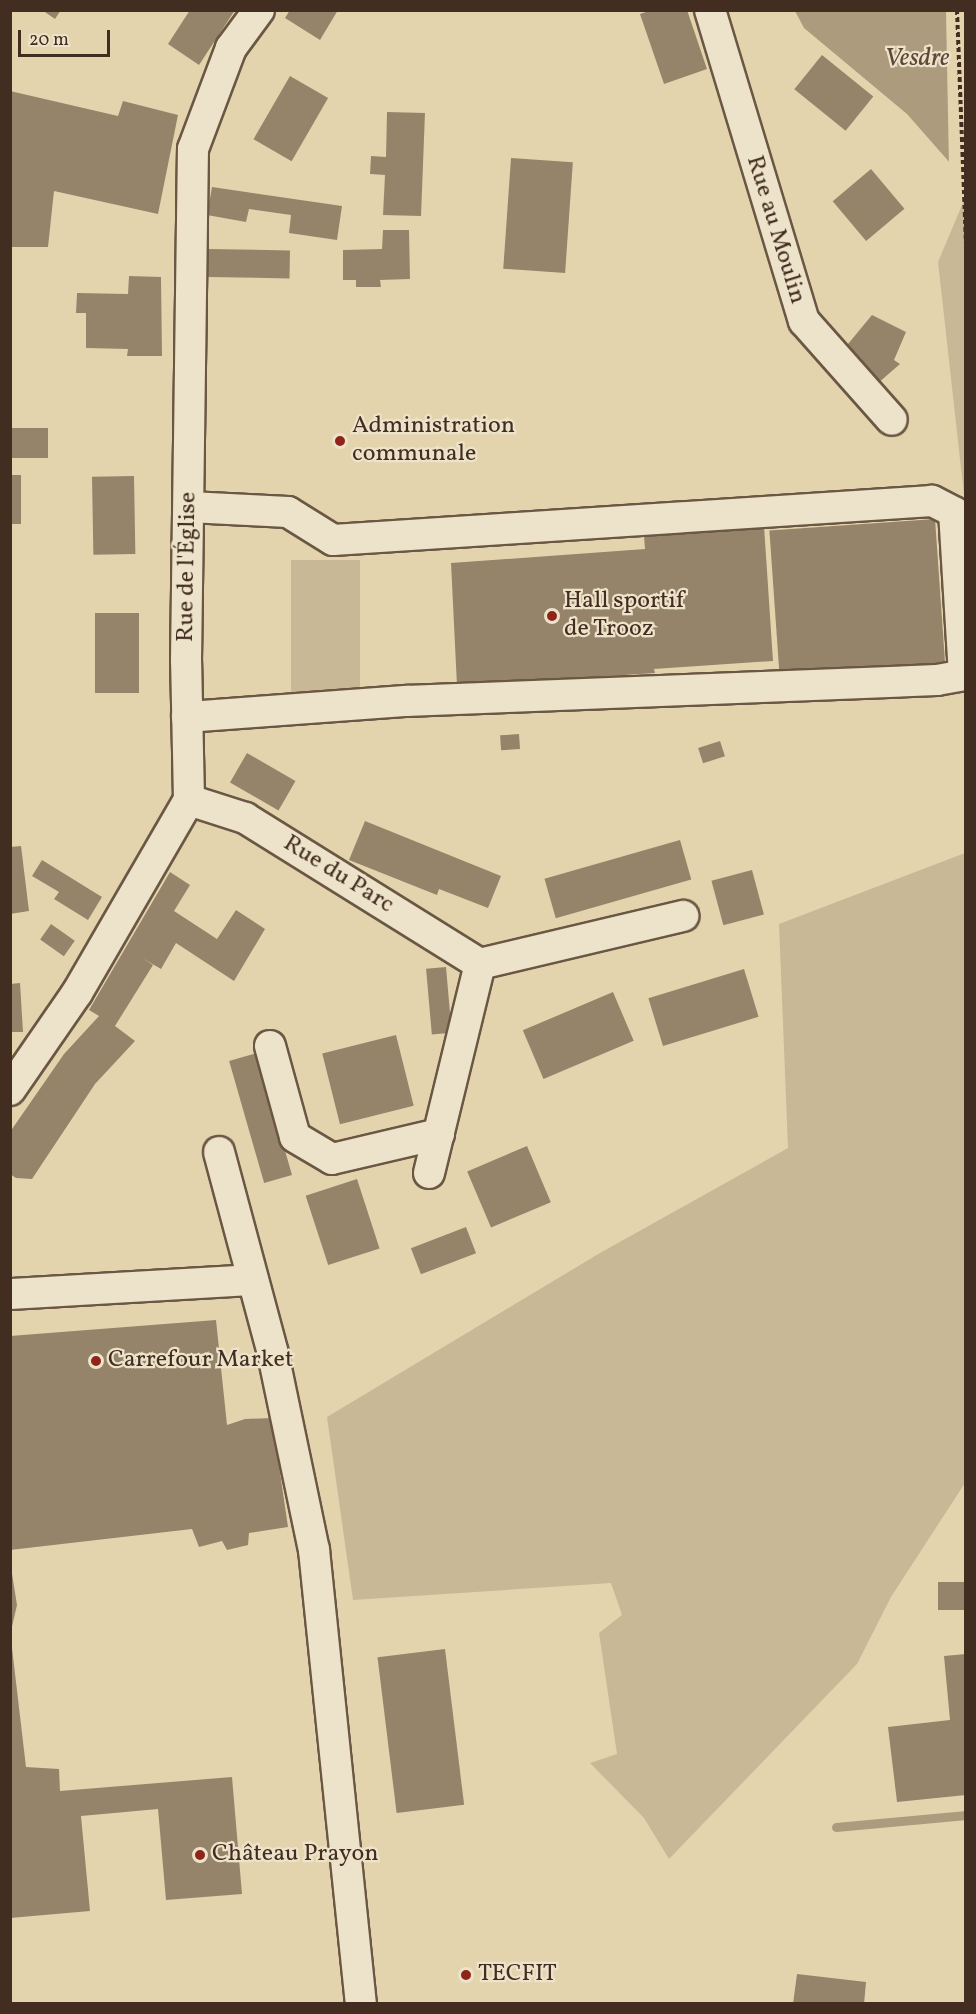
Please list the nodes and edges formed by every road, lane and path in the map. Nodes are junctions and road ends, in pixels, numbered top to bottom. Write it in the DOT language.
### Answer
graph roads {
  1 [pos="259,10"];
  2 [pos="710,10"];
  3 [pos="957,10"];
  4 [pos="966,244"];
  5 [pos="892,420"];
  6 [pos="189,507"];
  7 [pos="188,717"];
  8 [pos="189,800"];
  9 [pos="682,916"];
  10 [pos="480,964"];
  11 [pos="270,1046"];
  12 [pos="10,1090"];
  13 [pos="439,1134"];
  14 [pos="219,1152"];
  15 [pos="429,1173"];
  16 [pos="253,1280"];
  17 [pos="10,1294"];
  18 [pos="361,2004"];
  1 -- 6 [label="street, Rue de l'Église"];
  2 -- 5 [label="street, Rue au Moulin"];
  3 -- 4 [label="path"];
  6 -- 7 [label="street, Rue de l'Église"];
  6 -- 7 [label="street"];
  7 -- 8 [label="street, Rue de l'Église"];
  8 -- 10 [label="street, Rue du Parc"];
  8 -- 12 [label="street"];
  9 -- 10 [label="street"];
  10 -- 13 [label="street"];
  11 -- 13 [label="street"];
  13 -- 15 [label="street"];
  14 -- 16 [label="street"];
  16 -- 17 [label="street"];
  16 -- 18 [label="street"];
}
